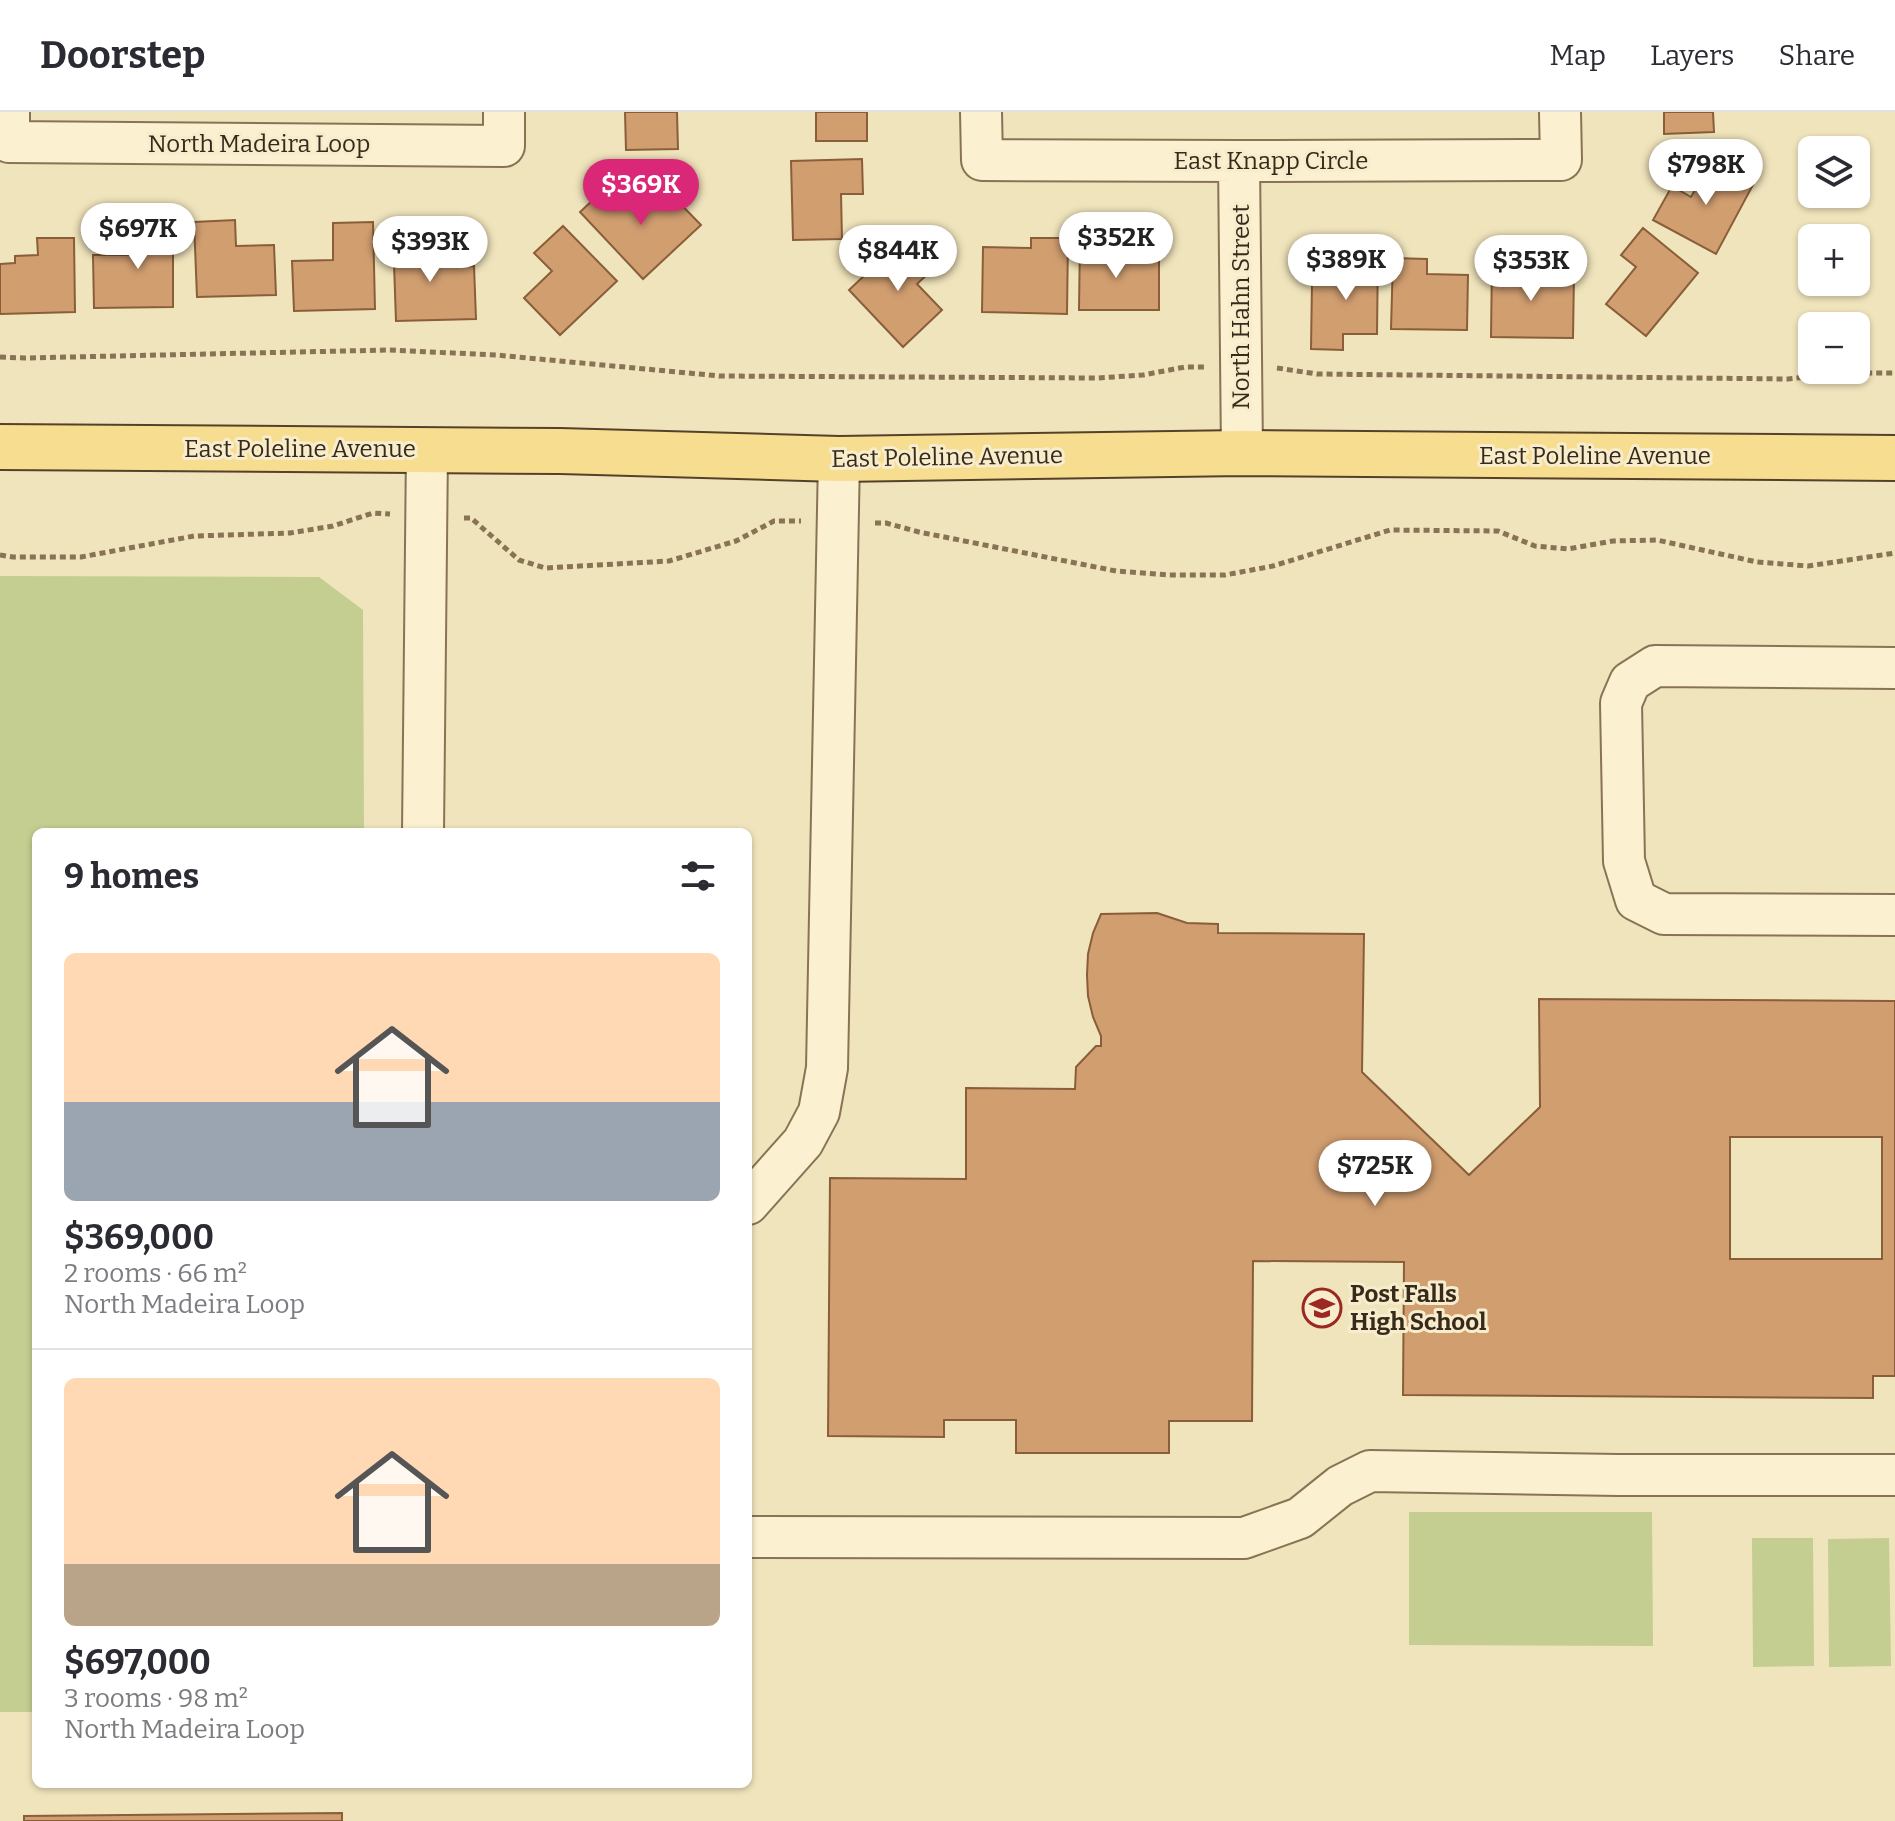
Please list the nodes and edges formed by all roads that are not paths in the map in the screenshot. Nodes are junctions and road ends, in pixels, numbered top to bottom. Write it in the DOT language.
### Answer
graph roads {
  1 [pos="9,112"];
  2 [pos="504,112"];
  3 [pos="981,112"];
  4 [pos="1560,112"];
  5 [pos="1239,161"];
  6 [pos="0,447"];
  7 [pos="427,450"];
  8 [pos="1242,453"];
  9 [pos="1895,458"];
  10 [pos="839,459"];
  11 [pos="1895,668"];
  12 [pos="423,828"];
  13 [pos="1895,915"];
  14 [pos="752,1199"];
  15 [pos="1895,1475"];
  16 [pos="752,1537"];
  1 -- 2 [label="street, North Madeira Loop"];
  3 -- 5 [label="street, East Knapp Circle"];
  4 -- 5 [label="street, East Knapp Circle"];
  5 -- 8 [label="street, North Hahn Street"];
  6 -- 7 [label="main road, East Poleline Avenue"];
  7 -- 10 [label="main road, East Poleline Avenue"];
  7 -- 12 [label="street"];
  8 -- 9 [label="main road, East Poleline Avenue"];
  8 -- 10 [label="main road, East Poleline Avenue"];
  10 -- 14 [label="street"];
  11 -- 13 [label="street"];
  15 -- 16 [label="street"];
}
